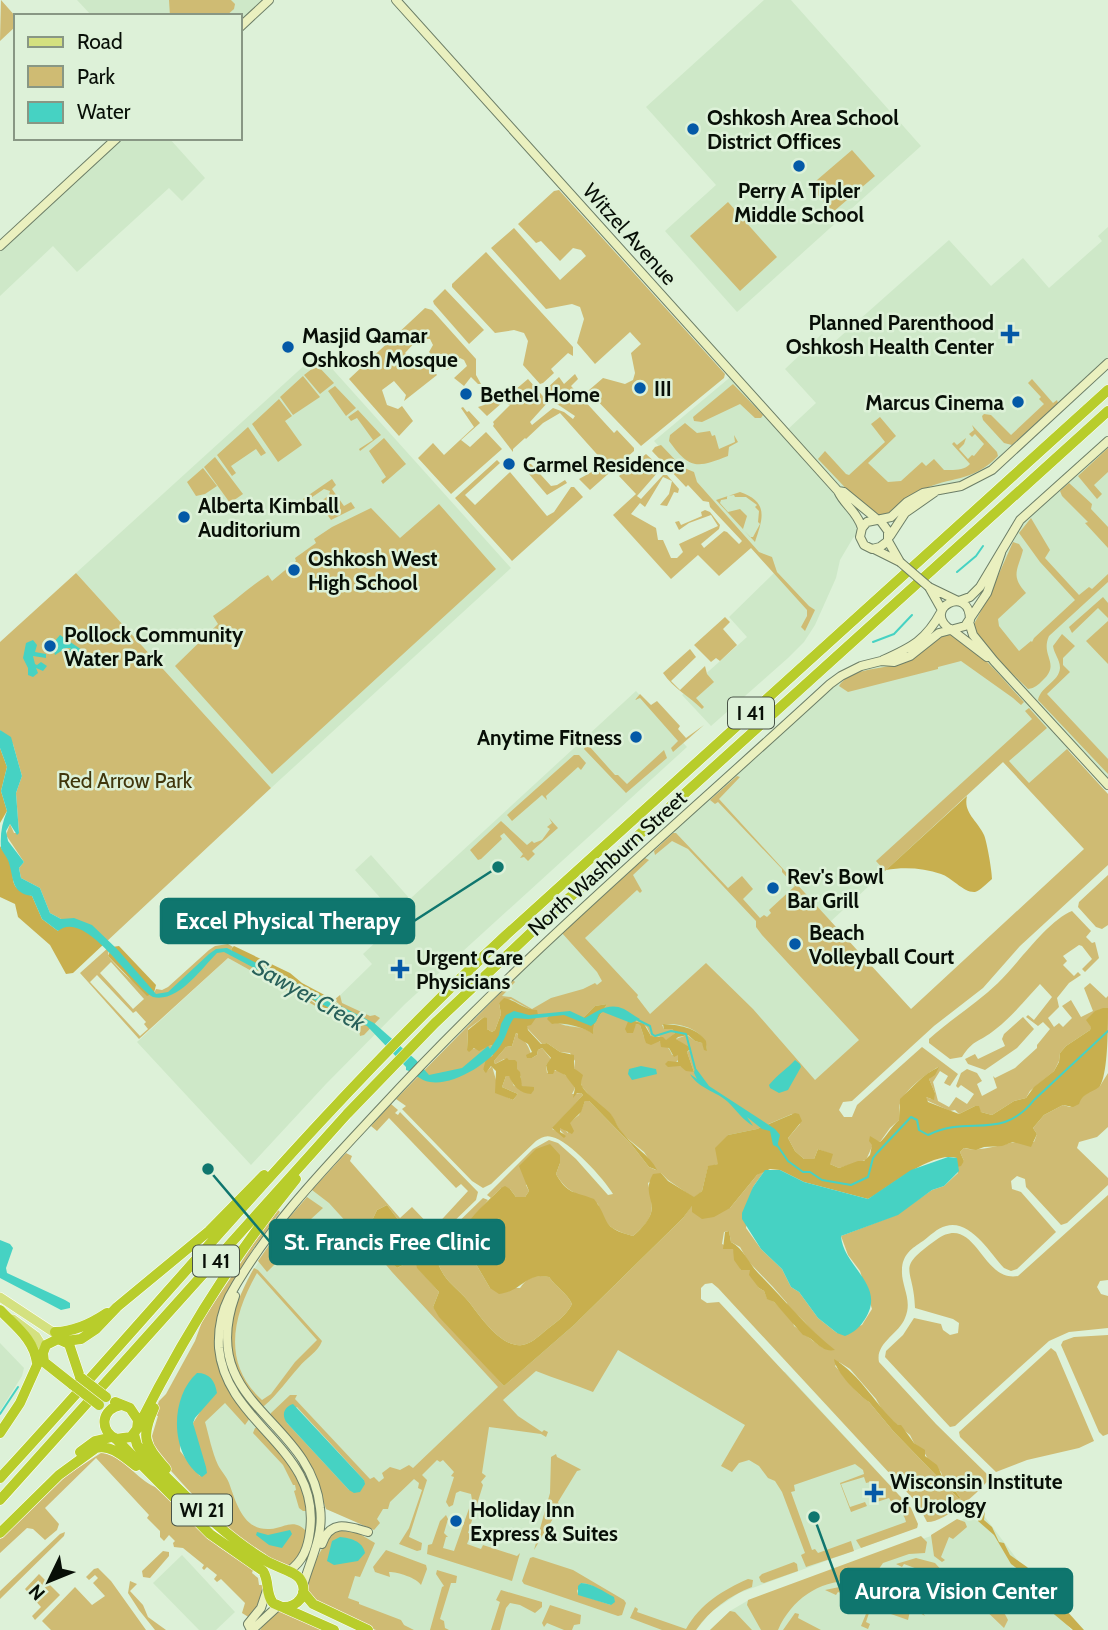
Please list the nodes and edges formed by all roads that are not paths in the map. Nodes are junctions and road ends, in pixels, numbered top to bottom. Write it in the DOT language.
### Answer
graph roads {
  1 [pos="270,0"];
  2 [pos="396,0"];
  3 [pos="242,25"];
  4 [pos="115,140"];
  5 [pos="0,246"];
  6 [pos="1108,363"];
  7 [pos="1108,390"];
  8 [pos="1108,411"];
  9 [pos="1108,441"];
  10 [pos="838,491"];
  11 [pos="935,492"];
  12 [pos="879,520"];
  13 [pos="862,528"];
  14 [pos="888,540"];
  15 [pos="873,549"];
  16 [pos="1001,553"];
  17 [pos="900,562"];
  18 [pos="929,587"];
  19 [pos="959,601"];
  20 [pos="942,611"];
  21 [pos="969,621"];
  22 [pos="952,631"];
  23 [pos="881,661"];
  24 [pos="994,662"];
  25 [pos="1108,785"];
  26 [pos="347,1114"];
  27 [pos="281,1164"];
  28 [pos="0,1297"];
  29 [pos="0,1310"];
  30 [pos="61,1338"];
  31 [pos="43,1351"];
  32 [pos="73,1359"];
  33 [pos="37,1364"];
  34 [pos="56,1371"];
  35 [pos="166,1373"];
  36 [pos="77,1381"];
  37 [pos="102,1401"];
  38 [pos="121,1405"];
  39 [pos="105,1417"];
  40 [pos="136,1431"];
  41 [pos="0,1433"];
  42 [pos="114,1438"];
  43 [pos="59,1475"];
  44 [pos="0,1478"];
  45 [pos="161,1486"];
  46 [pos="178,1486"];
  47 [pos="0,1500"];
  48 [pos="316,1518"];
  49 [pos="368,1532"];
  50 [pos="0,1533"];
  51 [pos="311,1564"];
  52 [pos="287,1571"];
  53 [pos="267,1587"];
  54 [pos="303,1589"];
  55 [pos="280,1607"];
  56 [pos="250,1628"];
  57 [pos="334,1630"];
  58 [pos="368,1630"];
  1 -- 3 [label="street"];
  2 -- 10 [label="street, Witzel Avenue"];
  4 -- 5 [label="street"];
  6 -- 11 [label="street"];
  7 -- 27 [label="highway, I 41"];
  8 -- 26 [label="highway, I 41"];
  9 -- 16 [label="street"];
  10 -- 12 [label="street, Witzel Avenue"];
  10 -- 13 [label="street, Witzel Avenue"];
  11 -- 12 [label="street"];
  11 -- 14 [label="street"];
  12 -- 13 [label="street"];
  12 -- 14 [label="street"];
  13 -- 15 [label="street"];
  14 -- 15 [label="street"];
  14 -- 17 [label="street"];
  15 -- 17 [label="street"];
  16 -- 19 [label="street"];
  16 -- 21 [label="street"];
  17 -- 18 [label="street, bridge"];
  18 -- 19 [label="street"];
  18 -- 20 [label="street"];
  19 -- 20 [label="street"];
  19 -- 21 [label="street"];
  20 -- 22 [label="street"];
  20 -- 23 [label="street, North Washburn Street"];
  21 -- 22 [label="street"];
  21 -- 24 [label="street"];
  22 -- 23 [label="street, North Washburn Street"];
  22 -- 24 [label="street"];
  23 -- 48 [label="street, North Washburn Street"];
  24 -- 25 [label="street"];
  26 -- 35 [label="highway"];
  26 -- 47 [label="highway, I 41"];
  27 -- 30 [label="highway"];
  27 -- 44 [label="highway, I 41"];
  28 -- 30 [label="main road"];
  29 -- 31 [label="main road"];
  29 -- 33 [label="highway"];
  30 -- 31 [label="highway"];
  30 -- 32 [label="highway"];
  31 -- 33 [label="highway"];
  31 -- 34 [label="highway"];
  32 -- 34 [label="highway"];
  32 -- 36 [label="highway"];
  33 -- 41 [label="highway"];
  34 -- 36 [label="highway"];
  35 -- 40 [label="highway"];
  35 -- 46 [label="highway"];
  36 -- 37 [label="highway, bridge"];
  37 -- 38 [label="highway"];
  37 -- 39 [label="highway"];
  38 -- 39 [label="highway"];
  38 -- 40 [label="highway"];
  39 -- 42 [label="highway"];
  40 -- 42 [label="highway"];
  40 -- 46 [label="highway, WI 21"];
  42 -- 43 [label="highway"];
  42 -- 45 [label="highway, WI 21"];
  43 -- 45 [label="highway"];
  43 -- 50 [label="highway"];
  45 -- 53 [label="highway, WI 21"];
  46 -- 52 [label="highway, WI 21"];
  48 -- 51 [label="street"];
  48 -- 52 [label="street"];
  49 -- 51 [label="street"];
  51 -- 54 [label="street"];
  52 -- 53 [label="highway"];
  52 -- 54 [label="highway"];
  53 -- 55 [label="highway"];
  53 -- 56 [label="street"];
  54 -- 55 [label="highway"];
  54 -- 58 [label="highway"];
  55 -- 56 [label="street"];
  55 -- 57 [label="highway"];
}
